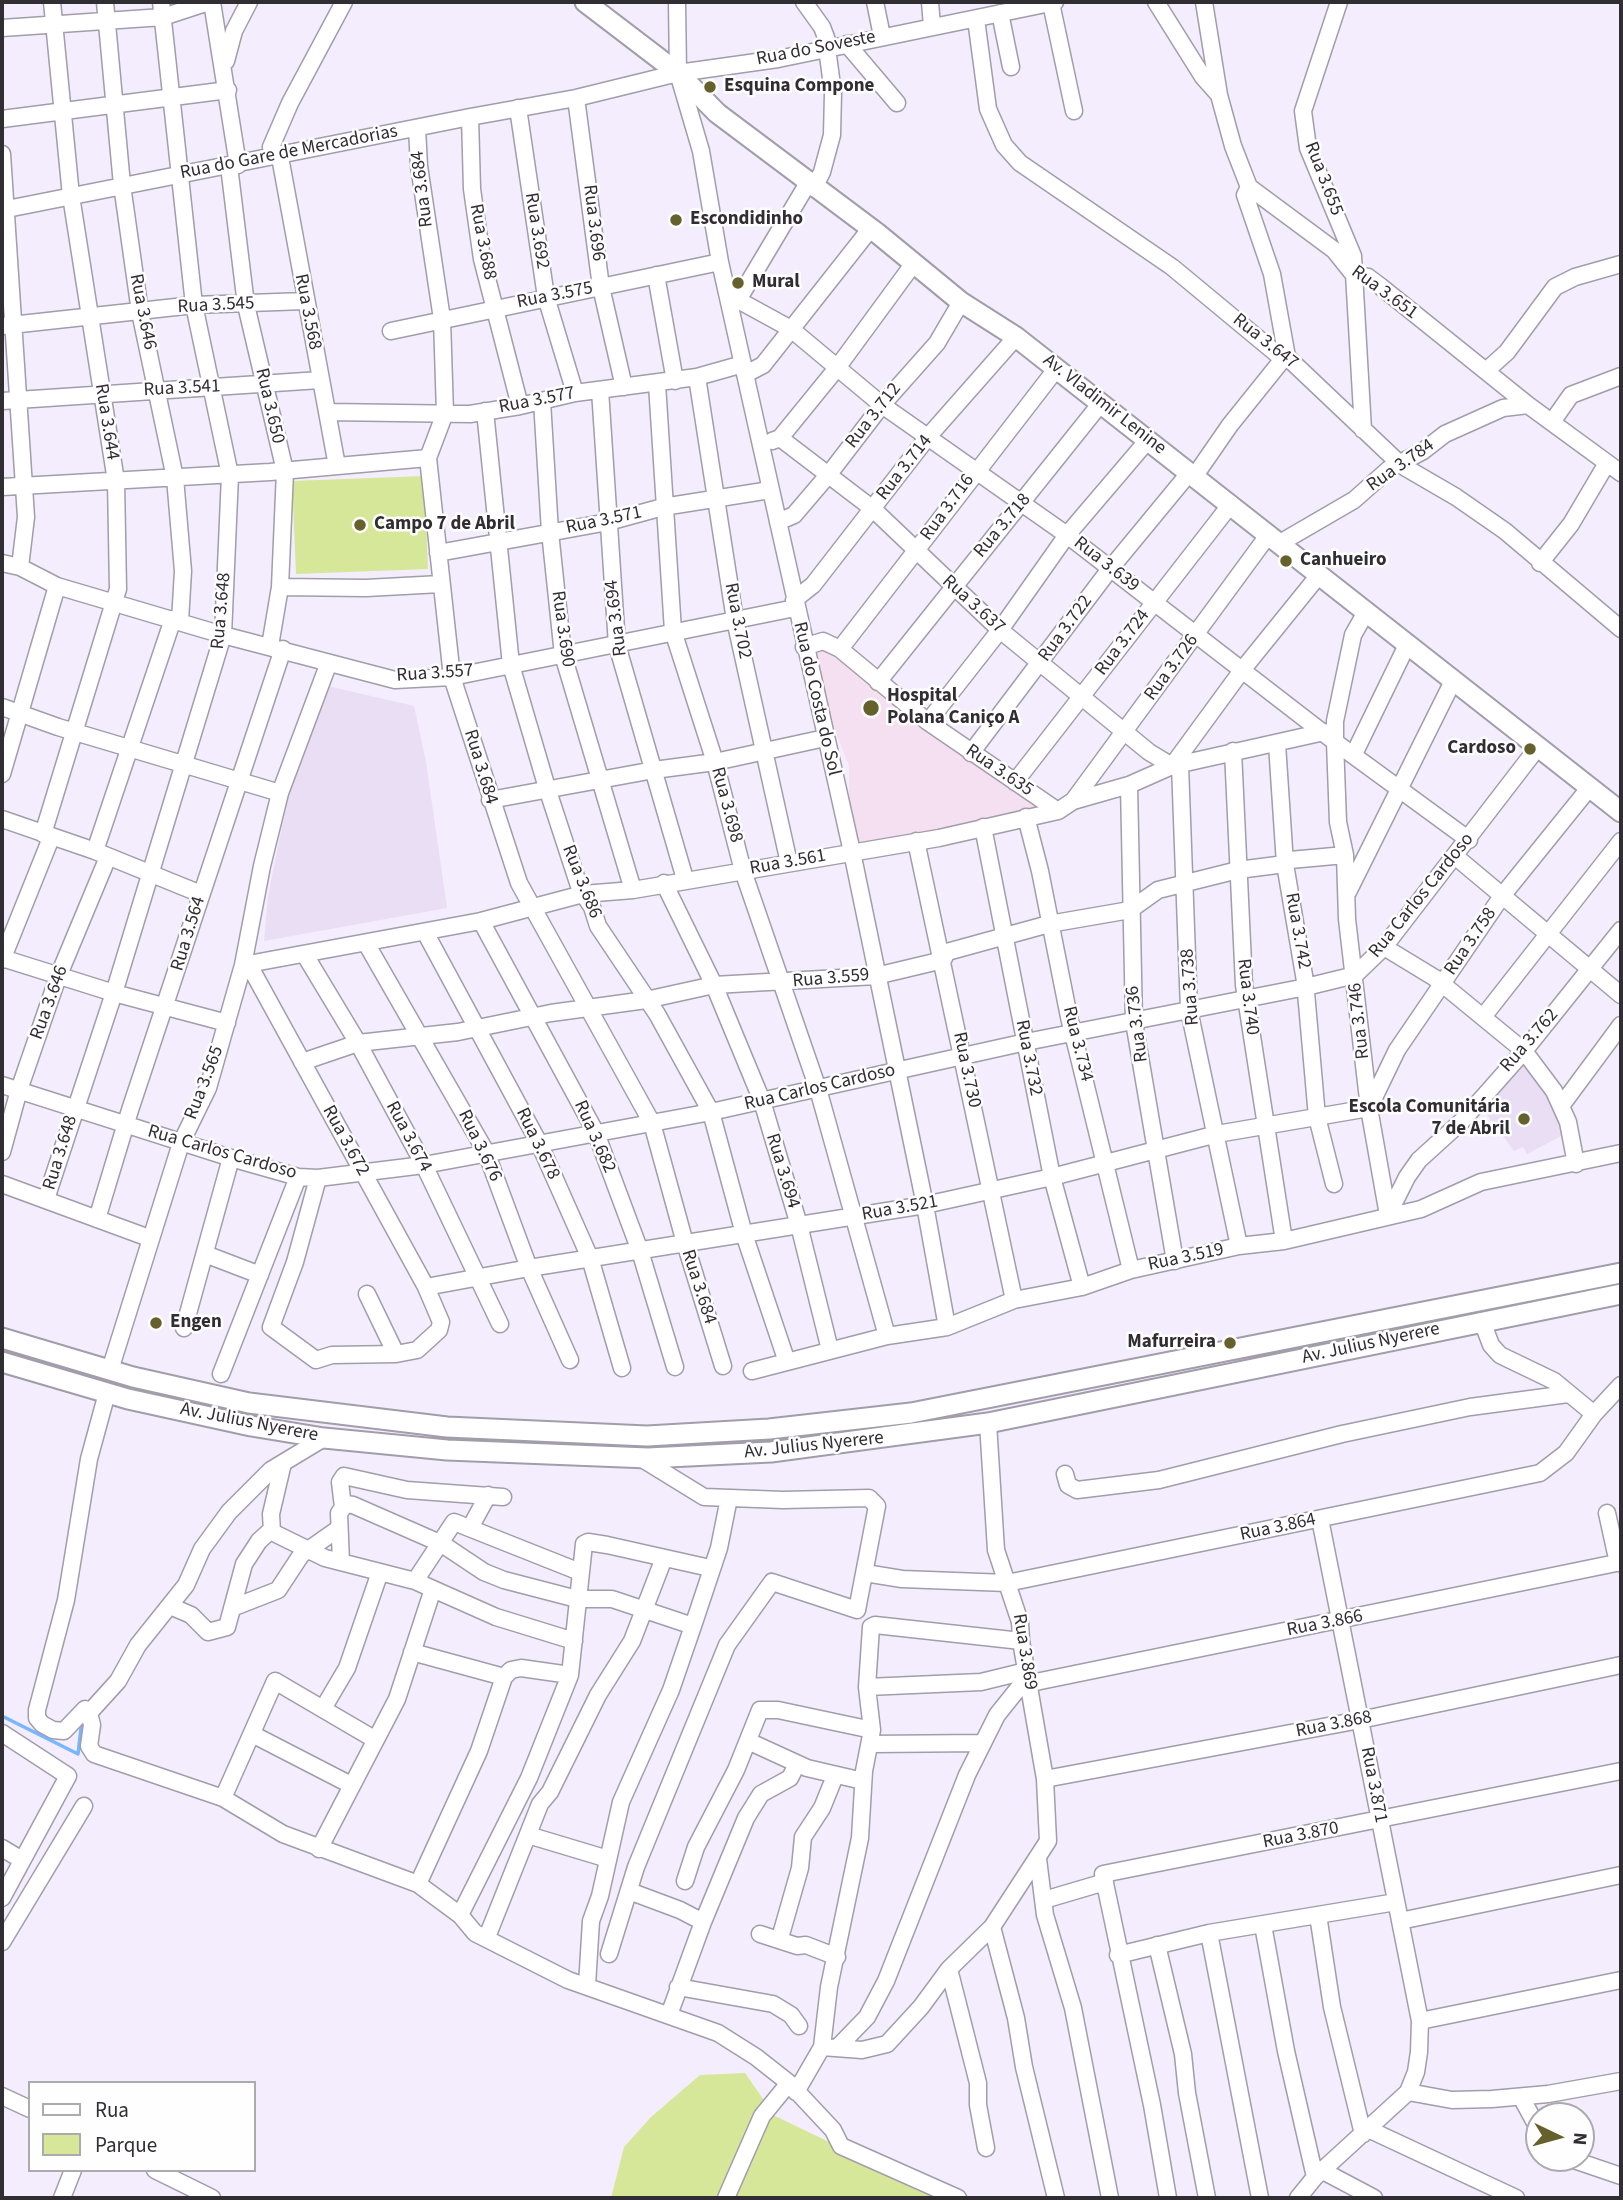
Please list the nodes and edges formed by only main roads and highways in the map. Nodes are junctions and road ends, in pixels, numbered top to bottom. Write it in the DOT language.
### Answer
graph roads {
  1 [pos="585,2"];
  2 [pos="1621,812"];
  3 [pos="1621,1273"];
  4 [pos="1621,1294"];
  5 [pos="1452,1306"];
  6 [pos="1457,1326"];
  7 [pos="2,1338"];
  8 [pos="2,1362"];
  9 [pos="133,1377"];
  10 [pos="128,1399"];
  1 -- 2 [label="main road, Av. Vladimir Lenine"];
  3 -- 5 [label="main road, Av. Julius Nyerere"];
  4 -- 6 [label="main road, Av. Julius Nyerere"];
  5 -- 6 [label="main road"];
  5 -- 9 [label="main road, Av. Julius Nyerere"];
  6 -- 10 [label="main road, Av. Julius Nyerere"];
  7 -- 9 [label="main road, Av. Julius Nyerere"];
  8 -- 10 [label="main road, Av. Julius Nyerere"];
  9 -- 10 [label="main road"];
}
